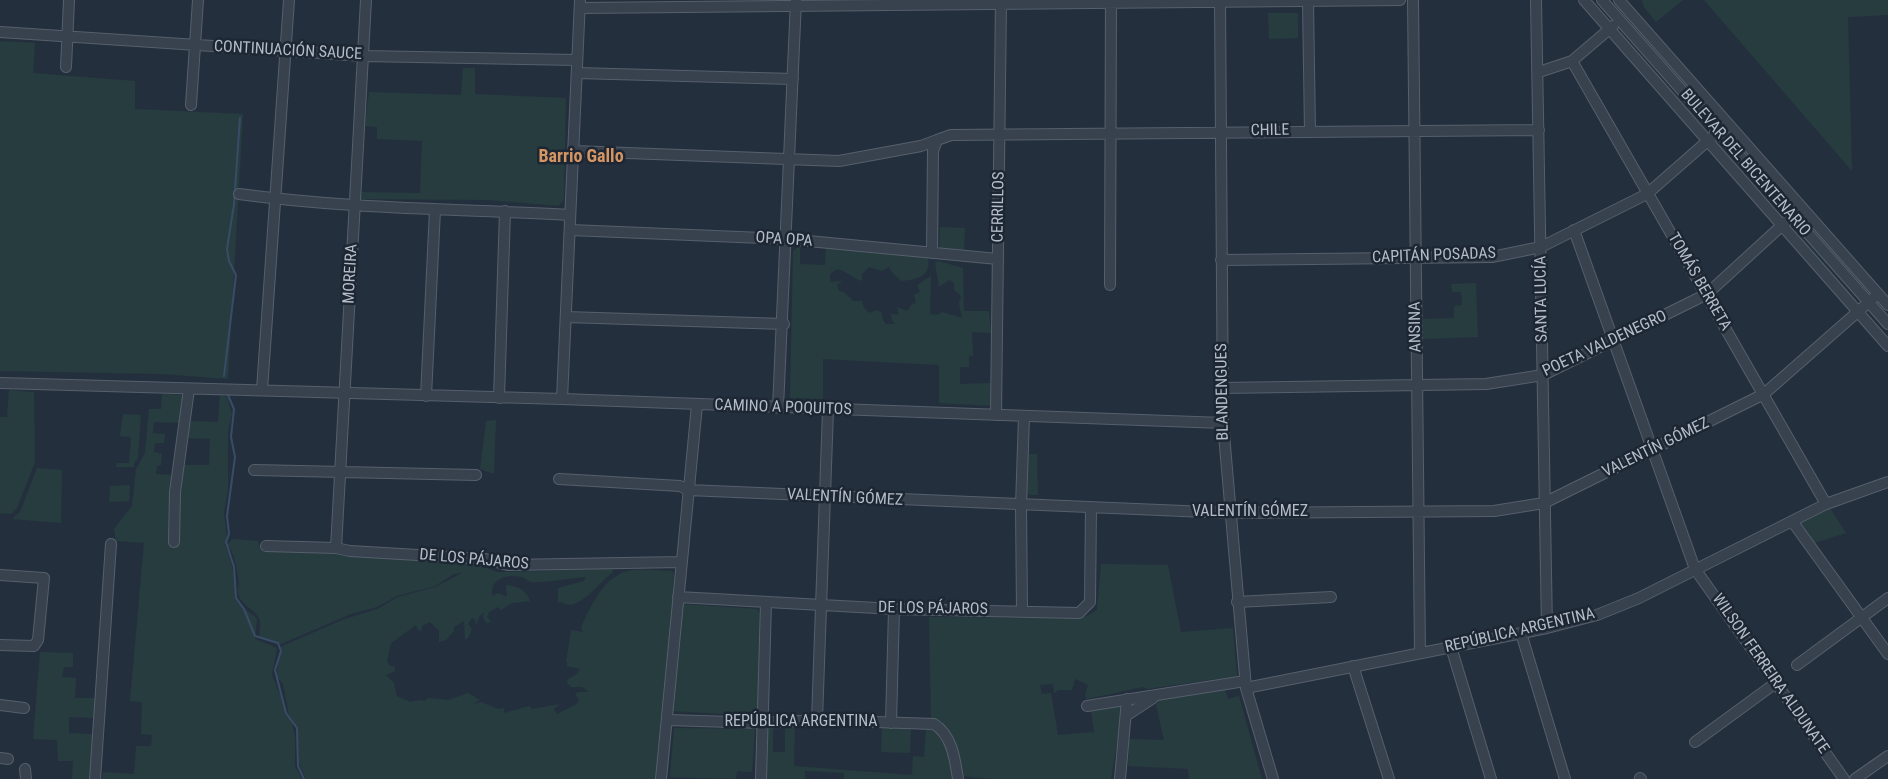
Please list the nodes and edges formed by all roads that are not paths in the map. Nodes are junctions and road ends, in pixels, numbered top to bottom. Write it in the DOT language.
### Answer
graph roads {
  1 [pos="69,0"];
  2 [pos="198,0"];
  3 [pos="289,0"];
  4 [pos="366,0"];
  5 [pos="1400,0"];
  6 [pos="1413,0"];
  7 [pos="1536,0"];
  8 [pos="1584,0"];
  9 [pos="1602,0"];
  10 [pos="1619,0"];
  11 [pos="1220,1"];
  12 [pos="1001,2"];
  13 [pos="1111,2"];
  14 [pos="1308,2"];
  15 [pos="723,3"];
  16 [pos="796,3"];
  17 [pos="580,4"];
  18 [pos="650,4"];
  19 [pos="1627,9"];
  20 [pos="1620,19"];
  21 [pos="1608,30"];
  22 [pos="0,32"];
  23 [pos="67,37"];
  24 [pos="195,45"];
  25 [pos="285,51"];
  26 [pos="364,56"];
  27 [pos="577,60"];
  28 [pos="1572,61"];
  29 [pos="66,68"];
  30 [pos="1539,72"];
  31 [pos="577,73"];
  32 [pos="793,79"];
  33 [pos="191,105"];
  34 [pos="1726,124"];
  35 [pos="1414,130"];
  36 [pos="1539,130"];
  37 [pos="1310,131"];
  38 [pos="1221,132"];
  39 [pos="1717,132"];
  40 [pos="1110,133"];
  41 [pos="1001,134"];
  42 [pos="937,140"];
  43 [pos="1707,141"];
  44 [pos="574,151"];
  45 [pos="788,158"];
  46 [pos="240,194"];
  47 [pos="1647,194"];
  48 [pos="276,199"];
  49 [pos="355,204"];
  50 [pos="1801,208"];
  51 [pos="435,210"];
  52 [pos="505,211"];
  53 [pos="570,215"];
  54 [pos="1792,217"];
  55 [pos="1783,225"];
  56 [pos="570,230"];
  57 [pos="1574,230"];
  58 [pos="787,240"];
  59 [pos="1541,247"];
  60 [pos="932,253"];
  61 [pos="998,258"];
  62 [pos="1416,258"];
  63 [pos="1221,260"];
  64 [pos="1110,286"];
  65 [pos="1707,294"];
  66 [pos="1878,294"];
  67 [pos="1868,302"];
  68 [pos="1888,305"];
  69 [pos="1858,312"];
  70 [pos="566,317"];
  71 [pos="784,324"];
  72 [pos="1888,324"];
  73 [pos="1613,341"];
  74 [pos="1888,346"];
  75 [pos="1543,375"];
  76 [pos="0,383"];
  77 [pos="1417,384"];
  78 [pos="1222,388"];
  79 [pos="189,389"];
  80 [pos="262,390"];
  81 [pos="344,394"];
  82 [pos="1764,394"];
  83 [pos="426,396"];
  84 [pos="499,398"];
  85 [pos="562,399"];
  86 [pos="697,406"];
  87 [pos="778,408"];
  88 [pos="828,410"];
  89 [pos="996,415"];
  90 [pos="1024,416"];
  91 [pos="1223,423"];
  92 [pos="1651,450"];
  93 [pos="254,470"];
  94 [pos="340,473"];
  95 [pos="476,475"];
  96 [pos="559,479"];
  97 [pos="1888,482"];
  98 [pos="688,490"];
  99 [pos="825,497"];
  100 [pos="1544,503"];
  101 [pos="1826,504"];
  102 [pos="1021,506"];
  103 [pos="1091,508"];
  104 [pos="1418,511"];
  105 [pos="1230,513"];
  106 [pos="1792,521"];
  107 [pos="174,542"];
  108 [pos="111,544"];
  109 [pos="266,546"];
  110 [pos="336,548"];
  111 [pos="681,562"];
  112 [pos="1695,569"];
  113 [pos="0,575"];
  114 [pos="678,597"];
  115 [pos="1331,597"];
  116 [pos="1888,598"];
  117 [pos="1237,602"];
  118 [pos="766,603"];
  119 [pos="821,606"];
  120 [pos="894,609"];
  121 [pos="1022,611"];
  122 [pos="1861,618"];
  123 [pos="1547,628"];
  124 [pos="1521,632"];
  125 [pos="0,645"];
  126 [pos="1451,646"];
  127 [pos="1420,654"];
  128 [pos="1888,654"];
  129 [pos="1353,666"];
  130 [pos="1797,666"];
  131 [pos="1776,682"];
  132 [pos="1245,684"];
  133 [pos="1155,697"];
  134 [pos="1127,699"];
  135 [pos="0,705"];
  136 [pos="1087,706"];
  137 [pos="24,708"];
  138 [pos="1127,715"];
  139 [pos="668,720"];
  140 [pos="816,720"];
  141 [pos="762,723"];
  142 [pos="891,723"];
  143 [pos="1695,742"];
  144 [pos="1888,756"];
  145 [pos="95,779"];
  146 [pos="661,779"];
  147 [pos="761,779"];
  148 [pos="958,779"];
  149 [pos="1120,779"];
  150 [pos="1273,779"];
  151 [pos="1388,779"];
  152 [pos="1491,779"];
  153 [pos="1565,779"];
  154 [pos="1844,779"];
  155 [pos="1856,779"];
  1 -- 23 [label="street"];
  2 -- 24 [label="street"];
  3 -- 25 [label="street"];
  4 -- 26 [label="street, MOREIRA"];
  5 -- 14 [label="street"];
  6 -- 35 [label="street, ANSINA"];
  7 -- 30 [label="street, SANTA LUCÍA"];
  8 -- 21 [label="street"];
  9 -- 20 [label="street, BULEVAR DEL BICENTENARIO"];
  10 -- 19 [label="street"];
  11 -- 13 [label="street"];
  11 -- 14 [label="street"];
  11 -- 38 [label="street, BLANDENGUES"];
  12 -- 13 [label="street"];
  12 -- 16 [label="street"];
  12 -- 41 [label="street, CERRILLOS"];
  13 -- 40 [label="street"];
  14 -- 37 [label="street"];
  15 -- 16 [label="street"];
  15 -- 18 [label="street"];
  16 -- 32 [label="street"];
  17 -- 18 [label="street"];
  17 -- 27 [label="street"];
  19 -- 20 [label="street"];
  19 -- 34 [label="street"];
  20 -- 21 [label="street"];
  20 -- 39 [label="street, BULEVAR DEL BICENTENARIO"];
  21 -- 28 [label="street"];
  21 -- 43 [label="street"];
  22 -- 23 [label="street, CONTINUACIÓN SAUCE"];
  23 -- 24 [label="street, CONTINUACIÓN SAUCE"];
  23 -- 29 [label="street"];
  24 -- 25 [label="street, CONTINUACIÓN SAUCE"];
  24 -- 33 [label="street"];
  25 -- 26 [label="street, CONTINUACIÓN SAUCE"];
  25 -- 48 [label="street"];
  26 -- 27 [label="street, CONTINUACIÓN SAUCE"];
  26 -- 49 [label="street, MOREIRA"];
  27 -- 31 [label="street"];
  28 -- 30 [label="street"];
  28 -- 47 [label="street, TOMÁS BERRETA"];
  30 -- 36 [label="street, SANTA LUCÍA"];
  31 -- 32 [label="street"];
  31 -- 44 [label="street"];
  32 -- 45 [label="street"];
  34 -- 39 [label="street, CAPITÁN POSADAS"];
  34 -- 50 [label="street"];
  35 -- 36 [label="street, CHILE"];
  35 -- 37 [label="street, CHILE"];
  35 -- 62 [label="street, ANSINA"];
  36 -- 59 [label="street, SANTA LUCÍA"];
  37 -- 38 [label="street, CHILE"];
  38 -- 40 [label="street, CHILE"];
  38 -- 63 [label="street, BLANDENGUES"];
  39 -- 43 [label="street, CAPITÁN POSADAS"];
  39 -- 54 [label="street, BULEVAR DEL BICENTENARIO"];
  40 -- 41 [label="street, CHILE"];
  40 -- 64 [label="street"];
  41 -- 42 [label="street, CHILE"];
  41 -- 61 [label="street, CERRILLOS"];
  42 -- 45 [label="street, CHILE"];
  42 -- 60 [label="street"];
  43 -- 47 [label="street, CAPITÁN POSADAS"];
  43 -- 55 [label="street"];
  44 -- 45 [label="street, CHILE"];
  44 -- 53 [label="street"];
  45 -- 58 [label="street"];
  46 -- 48 [label="street"];
  47 -- 57 [label="street, CAPITÁN POSADAS"];
  47 -- 65 [label="street, TOMÁS BERRETA"];
  48 -- 49 [label="street"];
  48 -- 80 [label="street"];
  49 -- 51 [label="street"];
  49 -- 81 [label="street, MOREIRA"];
  50 -- 54 [label="street, POETA VALDENEGRO"];
  50 -- 66 [label="street"];
  51 -- 52 [label="street"];
  51 -- 83 [label="street"];
  52 -- 53 [label="street"];
  52 -- 84 [label="street"];
  53 -- 56 [label="street"];
  54 -- 55 [label="street, POETA VALDENEGRO"];
  54 -- 67 [label="street, BULEVAR DEL BICENTENARIO"];
  55 -- 65 [label="street, POETA VALDENEGRO"];
  55 -- 69 [label="street"];
  56 -- 58 [label="street, OPA OPA"];
  56 -- 70 [label="street"];
  57 -- 59 [label="street, CAPITÁN POSADAS"];
  57 -- 73 [label="street, WILSON FERREIRA ALDUNATE"];
  58 -- 60 [label="street, OPA OPA"];
  58 -- 71 [label="street"];
  59 -- 62 [label="street, CAPITÁN POSADAS"];
  59 -- 75 [label="street, SANTA LUCÍA"];
  60 -- 61 [label="street, OPA OPA"];
  61 -- 89 [label="street, CERRILLOS"];
  62 -- 63 [label="street, CAPITÁN POSADAS"];
  62 -- 77 [label="street, ANSINA"];
  63 -- 78 [label="street, BLANDENGUES"];
  65 -- 73 [label="street, POETA VALDENEGRO"];
  65 -- 82 [label="street, TOMÁS BERRETA"];
  66 -- 67 [label="street, VALENTÍN GÓMEZ"];
  66 -- 68 [label="street"];
  67 -- 69 [label="street, VALENTÍN GÓMEZ"];
  67 -- 72 [label="street, BULEVAR DEL BICENTENARIO"];
  69 -- 74 [label="street"];
  69 -- 82 [label="street, VALENTÍN GÓMEZ"];
  70 -- 71 [label="street"];
  70 -- 85 [label="street"];
  71 -- 87 [label="street"];
  73 -- 75 [label="street, POETA VALDENEGRO"];
  73 -- 92 [label="street, WILSON FERREIRA ALDUNATE"];
  75 -- 77 [label="street, POETA VALDENEGRO"];
  75 -- 100 [label="street, SANTA LUCÍA"];
  76 -- 79 [label="street, CAMINO A POQUITOS"];
  77 -- 78 [label="street, POETA VALDENEGRO"];
  77 -- 104 [label="street, ANSINA"];
  78 -- 91 [label="street, BLANDENGUES"];
  79 -- 80 [label="street, CAMINO A POQUITOS"];
  79 -- 107 [label="street"];
  80 -- 81 [label="street, CAMINO A POQUITOS"];
  81 -- 83 [label="street, CAMINO A POQUITOS"];
  81 -- 94 [label="street, MOREIRA"];
  82 -- 92 [label="street, VALENTÍN GÓMEZ"];
  82 -- 101 [label="street, TOMÁS BERRETA"];
  83 -- 84 [label="street, CAMINO A POQUITOS"];
  84 -- 85 [label="street, CAMINO A POQUITOS"];
  85 -- 86 [label="street, CAMINO A POQUITOS"];
  86 -- 87 [label="street, CAMINO A POQUITOS"];
  86 -- 98 [label="street"];
  87 -- 88 [label="street, CAMINO A POQUITOS"];
  88 -- 89 [label="street, CAMINO A POQUITOS"];
  88 -- 99 [label="street"];
  89 -- 90 [label="street, CAMINO A POQUITOS"];
  90 -- 91 [label="street, CAMINO A POQUITOS"];
  90 -- 102 [label="street"];
  91 -- 105 [label="street, BLANDENGUES"];
  92 -- 100 [label="street, VALENTÍN GÓMEZ"];
  92 -- 112 [label="street, WILSON FERREIRA ALDUNATE"];
  93 -- 94 [label="street"];
  94 -- 95 [label="street"];
  94 -- 110 [label="street, MOREIRA"];
  96 -- 98 [label="street, VALENTÍN GÓMEZ"];
  97 -- 101 [label="street, REPÚBLICA ARGENTINA"];
  98 -- 99 [label="street, VALENTÍN GÓMEZ"];
  98 -- 111 [label="street"];
  99 -- 102 [label="street, VALENTÍN GÓMEZ"];
  99 -- 119 [label="street"];
  100 -- 104 [label="street, VALENTÍN GÓMEZ"];
  100 -- 123 [label="street, SANTA LUCÍA"];
  101 -- 106 [label="street, REPÚBLICA ARGENTINA"];
  102 -- 103 [label="street, VALENTÍN GÓMEZ"];
  102 -- 121 [label="street"];
  103 -- 105 [label="street, VALENTÍN GÓMEZ"];
  103 -- 121 [label="street, DE LOS PÁJAROS"];
  104 -- 105 [label="street, VALENTÍN GÓMEZ"];
  104 -- 127 [label="street, ANSINA"];
  105 -- 117 [label="street, BLANDENGUES"];
  106 -- 112 [label="street, REPÚBLICA ARGENTINA"];
  106 -- 122 [label="street"];
  108 -- 145 [label="street"];
  109 -- 110 [label="street, DE LOS PÁJAROS"];
  110 -- 111 [label="street, DE LOS PÁJAROS"];
  111 -- 114 [label="street"];
  112 -- 123 [label="street, REPÚBLICA ARGENTINA"];
  112 -- 131 [label="street, WILSON FERREIRA ALDUNATE"];
  113 -- 125 [label="street"];
  114 -- 118 [label="street, DE LOS PÁJAROS"];
  114 -- 139 [label="street"];
  115 -- 117 [label="street"];
  116 -- 122 [label="street"];
  117 -- 132 [label="street, BLANDENGUES"];
  118 -- 119 [label="street, DE LOS PÁJAROS"];
  118 -- 141 [label="street"];
  119 -- 120 [label="street, DE LOS PÁJAROS"];
  119 -- 140 [label="street"];
  120 -- 121 [label="street, DE LOS PÁJAROS"];
  120 -- 142 [label="street"];
  122 -- 128 [label="street"];
  122 -- 130 [label="street"];
  123 -- 124 [label="street, REPÚBLICA ARGENTINA"];
  124 -- 126 [label="street, REPÚBLICA ARGENTINA"];
  124 -- 153 [label="street"];
  126 -- 127 [label="street, REPÚBLICA ARGENTINA"];
  126 -- 152 [label="street"];
  127 -- 129 [label="street, REPÚBLICA ARGENTINA"];
  129 -- 132 [label="street, REPÚBLICA ARGENTINA"];
  129 -- 151 [label="street"];
  131 -- 143 [label="street"];
  131 -- 154 [label="street, WILSON FERREIRA ALDUNATE"];
  132 -- 133 [label="street, REPÚBLICA ARGENTINA"];
  132 -- 150 [label="street, BLANDENGUES"];
  133 -- 134 [label="street, REPÚBLICA ARGENTINA"];
  133 -- 138 [label="street"];
  134 -- 136 [label="street, REPÚBLICA ARGENTINA"];
  134 -- 138 [label="street"];
  135 -- 137 [label="street"];
  138 -- 149 [label="street"];
  139 -- 141 [label="street, REPÚBLICA ARGENTINA"];
  139 -- 146 [label="street"];
  140 -- 141 [label="street, REPÚBLICA ARGENTINA"];
  140 -- 142 [label="street, REPÚBLICA ARGENTINA"];
  141 -- 147 [label="street"];
  142 -- 148 [label="street, REPÚBLICA ARGENTINA"];
  144 -- 155 [label="street"];
}
